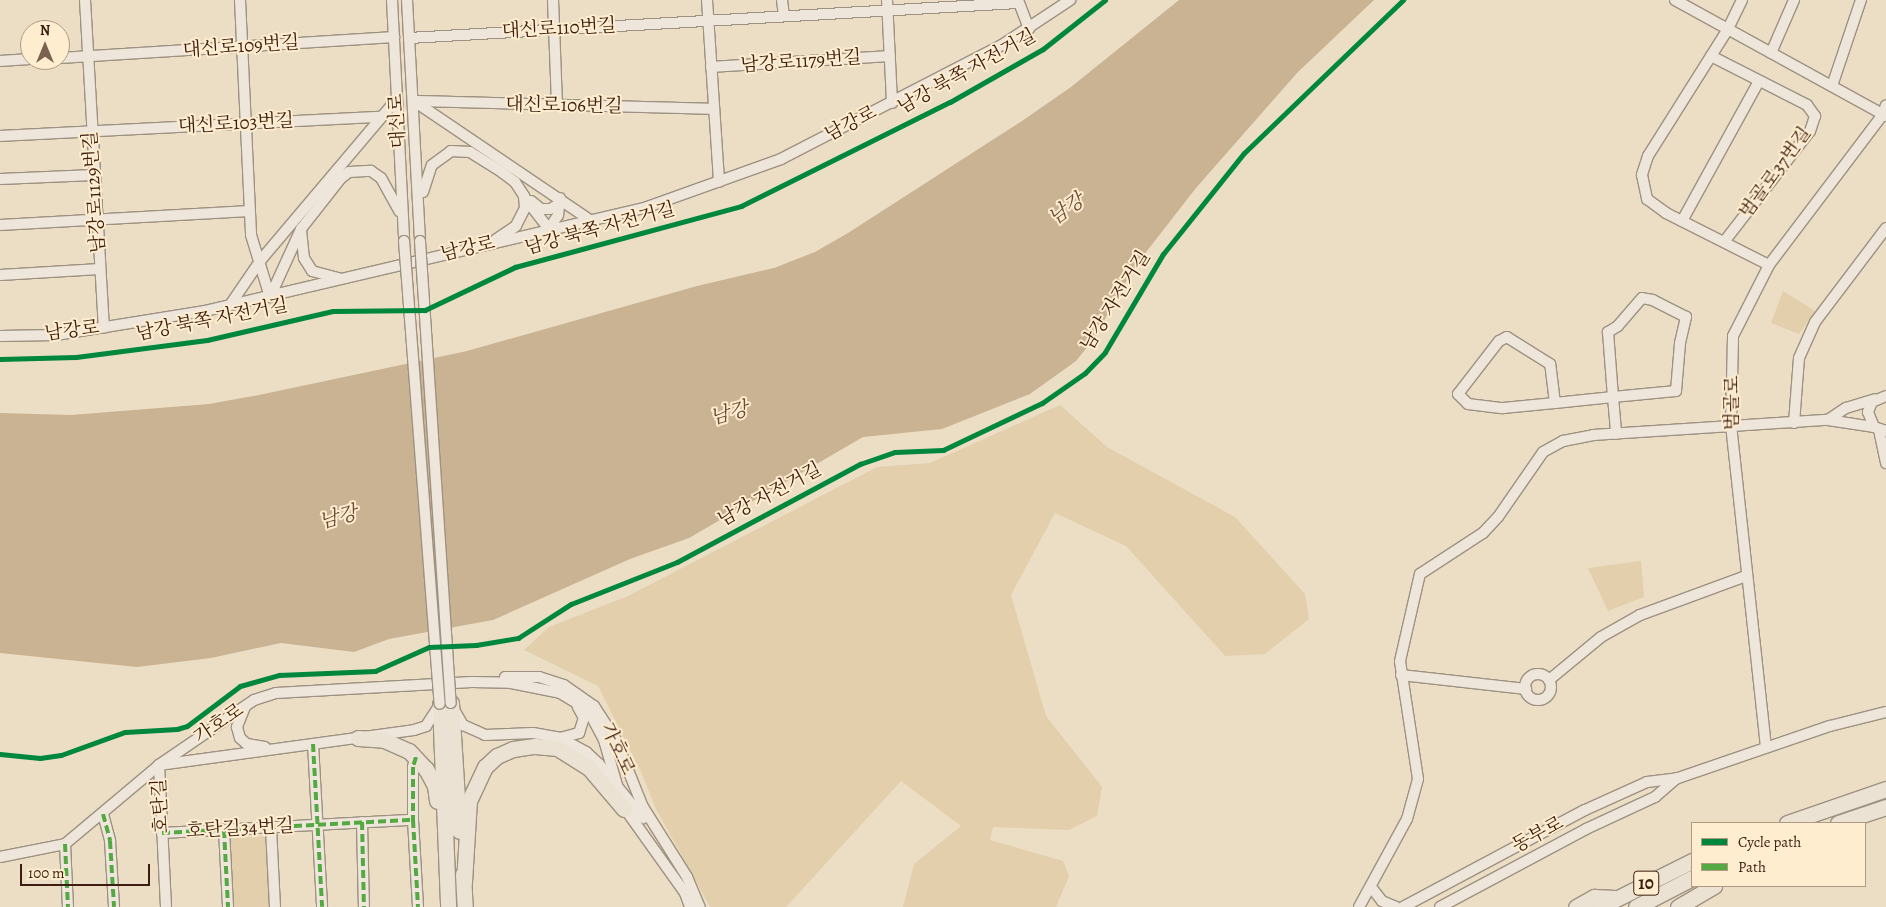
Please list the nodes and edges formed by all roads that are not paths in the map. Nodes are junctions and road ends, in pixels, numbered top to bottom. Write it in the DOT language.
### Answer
graph roads {
  1 [pos="85,0"];
  2 [pos="240,0"];
  3 [pos="392,0"];
  4 [pos="407,0"];
  5 [pos="552,0"];
  6 [pos="707,0"];
  7 [pos="782,0"];
  8 [pos="1070,0"];
  9 [pos="1675,0"];
  10 [pos="1742,0"];
  11 [pos="1794,0"];
  12 [pos="1861,0"];
  13 [pos="1018,1"];
  14 [pos="934,4"];
  15 [pos="887,5"];
  16 [pos="784,16"];
  17 [pos="709,21"];
  18 [pos="1029,28"];
  19 [pos="1728,29"];
  20 [pos="554,30"];
  21 [pos="394,37"];
  22 [pos="409,38"];
  23 [pos="243,48"];
  24 [pos="1771,53"];
  25 [pos="87,56"];
  26 [pos="890,56"];
  27 [pos="1710,56"];
  28 [pos="70,57"];
  29 [pos="20,59"];
  30 [pos="0,60"];
  31 [pos="712,67"];
  32 [pos="1759,81"];
  33 [pos="1832,86"];
  34 [pos="397,99"];
  35 [pos="414,101"];
  36 [pos="892,103"];
  37 [pos="558,106"];
  38 [pos="714,109"];
  39 [pos="1885,112"];
  40 [pos="380,117"];
  41 [pos="248,123"];
  42 [pos="92,130"];
  43 [pos="0,136"];
  44 [pos="94,175"];
  45 [pos="0,180"];
  46 [pos="719,182"];
  47 [pos="524,196"];
  48 [pos="560,201"];
  49 [pos="250,211"];
  50 [pos="420,215"];
  51 [pos="97,220"];
  52 [pos="592,221"];
  53 [pos="1682,221"];
  54 [pos="403,223"];
  55 [pos="0,225"];
  56 [pos="1886,228"];
  57 [pos="301,229"];
  58 [pos="549,229"];
  59 [pos="492,242"];
  60 [pos="1724,242"];
  61 [pos="260,261"];
  62 [pos="1769,265"];
  63 [pos="100,269"];
  64 [pos="0,275"];
  65 [pos="346,279"];
  66 [pos="270,296"];
  67 [pos="230,305"];
  68 [pos="104,327"];
  69 [pos="0,336"];
  70 [pos="1613,397"];
  71 [pos="1881,397"];
  72 [pos="1555,403"];
  73 [pos="1828,420"];
  74 [pos="1794,423"];
  75 [pos="1731,425"];
  76 [pos="1880,429"];
  77 [pos="1616,434"];
  78 [pos="1886,463"];
  79 [pos="1746,576"];
  80 [pos="1401,675"];
  81 [pos="1549,680"];
  82 [pos="472,682"];
  83 [pos="1526,689"];
  84 [pos="560,693"];
  85 [pos="445,704"];
  86 [pos="247,705"];
  87 [pos="1883,715"];
  88 [pos="358,738"];
  89 [pos="560,738"];
  90 [pos="313,744"];
  91 [pos="293,747"];
  92 [pos="1766,747"];
  93 [pos="416,757"];
  94 [pos="159,765"];
  95 [pos="1678,778"];
  96 [pos="616,786"];
  97 [pos="1886,789"];
  98 [pos="624,808"];
  99 [pos="1886,808"];
  100 [pos="103,814"];
  101 [pos="414,820"];
  102 [pos="362,822"];
  103 [pos="1790,822"];
  104 [pos="1841,822"];
  105 [pos="1866,823"];
  106 [pos="318,824"];
  107 [pos="271,828"];
  108 [pos="224,830"];
  109 [pos="162,833"];
  110 [pos="65,844"];
  111 [pos="667,846"];
  112 [pos="0,857"];
  113 [pos="1691,861"];
  114 [pos="1691,879"];
  115 [pos="464,882"];
  116 [pos="446,886"];
  117 [pos="1371,887"];
  118 [pos="1712,887"];
  119 [pos="1615,898"];
  120 [pos="68,907"];
  121 [pos="114,907"];
  122 [pos="166,907"];
  123 [pos="228,907"];
  124 [pos="275,907"];
  125 [pos="322,907"];
  126 [pos="364,907"];
  127 [pos="418,907"];
  128 [pos="448,907"];
  129 [pos="465,907"];
  130 [pos="690,907"];
  131 [pos="700,907"];
  132 [pos="1359,907"];
  133 [pos="1396,907"];
  134 [pos="1403,907"];
  135 [pos="1440,907"];
  136 [pos="1576,907"];
  137 [pos="1600,907"];
  138 [pos="1636,907"];
  139 [pos="1678,907"];
  1 -- 25 [label="street, 남강로1129번길"];
  2 -- 23 [label="street"];
  3 -- 21 [label="street, 대신로"];
  4 -- 22 [label="street, 대신로"];
  5 -- 20 [label="street"];
  6 -- 17 [label="street"];
  7 -- 16 [label="street"];
  8 -- 18 [label="street, 남강로"];
  9 -- 19 [label="street"];
  10 -- 19 [label="street"];
  11 -- 24 [label="street"];
  12 -- 33 [label="street"];
  13 -- 14 [label="street, 대신로110번길"];
  13 -- 18 [label="street"];
  14 -- 15 [label="street, 대신로110번길"];
  15 -- 16 [label="street, 대신로110번길"];
  15 -- 26 [label="street"];
  16 -- 17 [label="street, 대신로110번길"];
  17 -- 20 [label="street, 대신로110번길"];
  17 -- 31 [label="street"];
  18 -- 36 [label="street, 남강로"];
  19 -- 24 [label="street"];
  19 -- 27 [label="street"];
  20 -- 22 [label="street, 대신로110번길"];
  20 -- 37 [label="street"];
  21 -- 23 [label="street, 대신로109번길"];
  21 -- 34 [label="street, 대신로"];
  22 -- 35 [label="street, 대신로"];
  23 -- 25 [label="street, 대신로109번길"];
  23 -- 41 [label="street"];
  24 -- 33 [label="street"];
  25 -- 28 [label="street, 대신로109번길"];
  25 -- 42 [label="street, 남강로1129번길"];
  26 -- 31 [label="street, 남강로1179번길"];
  26 -- 36 [label="street"];
  27 -- 32 [label="street"];
  27 -- 53 [label="street"];
  29 -- 30 [label="street"];
  31 -- 38 [label="street"];
  32 -- 53 [label="street"];
  32 -- 60 [label="street, 범골로37번길"];
  33 -- 39 [label="street"];
  34 -- 40 [label="street"];
  34 -- 54 [label="street, 대신로"];
  35 -- 37 [label="street, 대신로106번길"];
  35 -- 48 [label="street"];
  35 -- 50 [label="street, 대신로"];
  36 -- 46 [label="street, 남강로"];
  37 -- 38 [label="street, 대신로106번길"];
  38 -- 46 [label="street"];
  39 -- 62 [label="street, 범골로"];
  40 -- 41 [label="street, 대신로103번길"];
  40 -- 61 [label="street"];
  41 -- 42 [label="street, 대신로103번길"];
  41 -- 49 [label="street"];
  42 -- 43 [label="street, 대신로103번길"];
  42 -- 44 [label="street, 남강로1129번길"];
  44 -- 45 [label="street"];
  44 -- 51 [label="street, 남강로1129번길"];
  46 -- 52 [label="street, 남강로"];
  47 -- 48 [label="street"];
  47 -- 50 [label="street"];
  47 -- 58 [label="street"];
  47 -- 59 [label="street"];
  48 -- 52 [label="street"];
  48 -- 58 [label="street"];
  49 -- 51 [label="street"];
  49 -- 61 [label="street"];
  50 -- 85 [label="street, 대신로, bridge"];
  51 -- 55 [label="street"];
  51 -- 63 [label="street, 남강로1129번길"];
  52 -- 58 [label="street, 남강로"];
  53 -- 60 [label="street"];
  54 -- 57 [label="street"];
  54 -- 85 [label="street, 대신로, bridge"];
  56 -- 74 [label="street"];
  57 -- 65 [label="street"];
  57 -- 66 [label="street"];
  58 -- 59 [label="street, 남강로"];
  59 -- 65 [label="street, 남강로"];
  60 -- 62 [label="street"];
  61 -- 66 [label="street"];
  61 -- 67 [label="street"];
  62 -- 75 [label="street, 범골로"];
  63 -- 64 [label="street"];
  63 -- 68 [label="street, 남강로1129번길"];
  65 -- 66 [label="street, 남강로"];
  66 -- 67 [label="street, 남강로"];
  67 -- 68 [label="street, 남강로"];
  68 -- 69 [label="street, 남강로"];
  70 -- 70 [label="street"];
  70 -- 72 [label="street"];
  70 -- 77 [label="street"];
  71 -- 73 [label="street"];
  71 -- 76 [label="street"];
  72 -- 72 [label="street"];
  73 -- 74 [label="street"];
  73 -- 76 [label="street"];
  74 -- 75 [label="street"];
  75 -- 77 [label="street"];
  75 -- 79 [label="street, 범골로"];
  76 -- 78 [label="street"];
  77 -- 80 [label="street"];
  79 -- 81 [label="street"];
  79 -- 92 [label="street, 범골로"];
  80 -- 83 [label="street"];
  80 -- 117 [label="street"];
  81 -- 83 [label="street"];
  81 -- 83 [label="street"];
  82 -- 84 [label="street, 가호로"];
  82 -- 86 [label="street, 가호로"];
  82 -- 111 [label="street, 가호로"];
  84 -- 89 [label="street"];
  84 -- 96 [label="street, 가호로"];
  85 -- 88 [label="street"];
  85 -- 89 [label="street"];
  85 -- 115 [label="highway"];
  85 -- 116 [label="highway"];
  86 -- 91 [label="street"];
  86 -- 94 [label="street, 가호로"];
  87 -- 92 [label="street, 동부로"];
  88 -- 90 [label="street"];
  88 -- 93 [label="highway"];
  89 -- 96 [label="street"];
  90 -- 91 [label="street"];
  90 -- 106 [label="street"];
  91 -- 94 [label="street"];
  92 -- 95 [label="street, 동부로"];
  93 -- 101 [label="street"];
  93 -- 116 [label="highway"];
  94 -- 100 [label="street, 가호로"];
  94 -- 109 [label="street, 호탄길"];
  95 -- 134 [label="street, 동부로"];
  95 -- 135 [label="street, 동부로"];
  96 -- 98 [label="street, 가호로"];
  96 -- 111 [label="street"];
  97 -- 103 [label="highway"];
  98 -- 115 [label="highway"];
  98 -- 130 [label="street, 가호로"];
  99 -- 104 [label="highway"];
  99 -- 105 [label="highway"];
  100 -- 110 [label="street, 가호로"];
  100 -- 121 [label="street"];
  101 -- 102 [label="street, 호탄길34번길"];
  101 -- 127 [label="street"];
  102 -- 106 [label="street, 호탄길34번길"];
  102 -- 126 [label="street"];
  106 -- 107 [label="street, 호탄길34번길"];
  106 -- 125 [label="street, 호탄길34번길"];
  107 -- 108 [label="street, 호탄길34번길"];
  107 -- 124 [label="street"];
  108 -- 109 [label="street, 호탄길34번길"];
  108 -- 123 [label="street"];
  109 -- 122 [label="street, 호탄길"];
  110 -- 112 [label="street, 가호로"];
  110 -- 120 [label="street"];
  111 -- 131 [label="street, 가호로"];
  113 -- 119 [label="highway, 10"];
  114 -- 138 [label="highway, 10"];
  115 -- 129 [label="highway"];
  116 -- 128 [label="highway"];
  117 -- 132 [label="street"];
  117 -- 133 [label="street"];
  118 -- 139 [label="highway"];
  119 -- 136 [label="highway"];
  119 -- 137 [label="highway, 10"];
}
